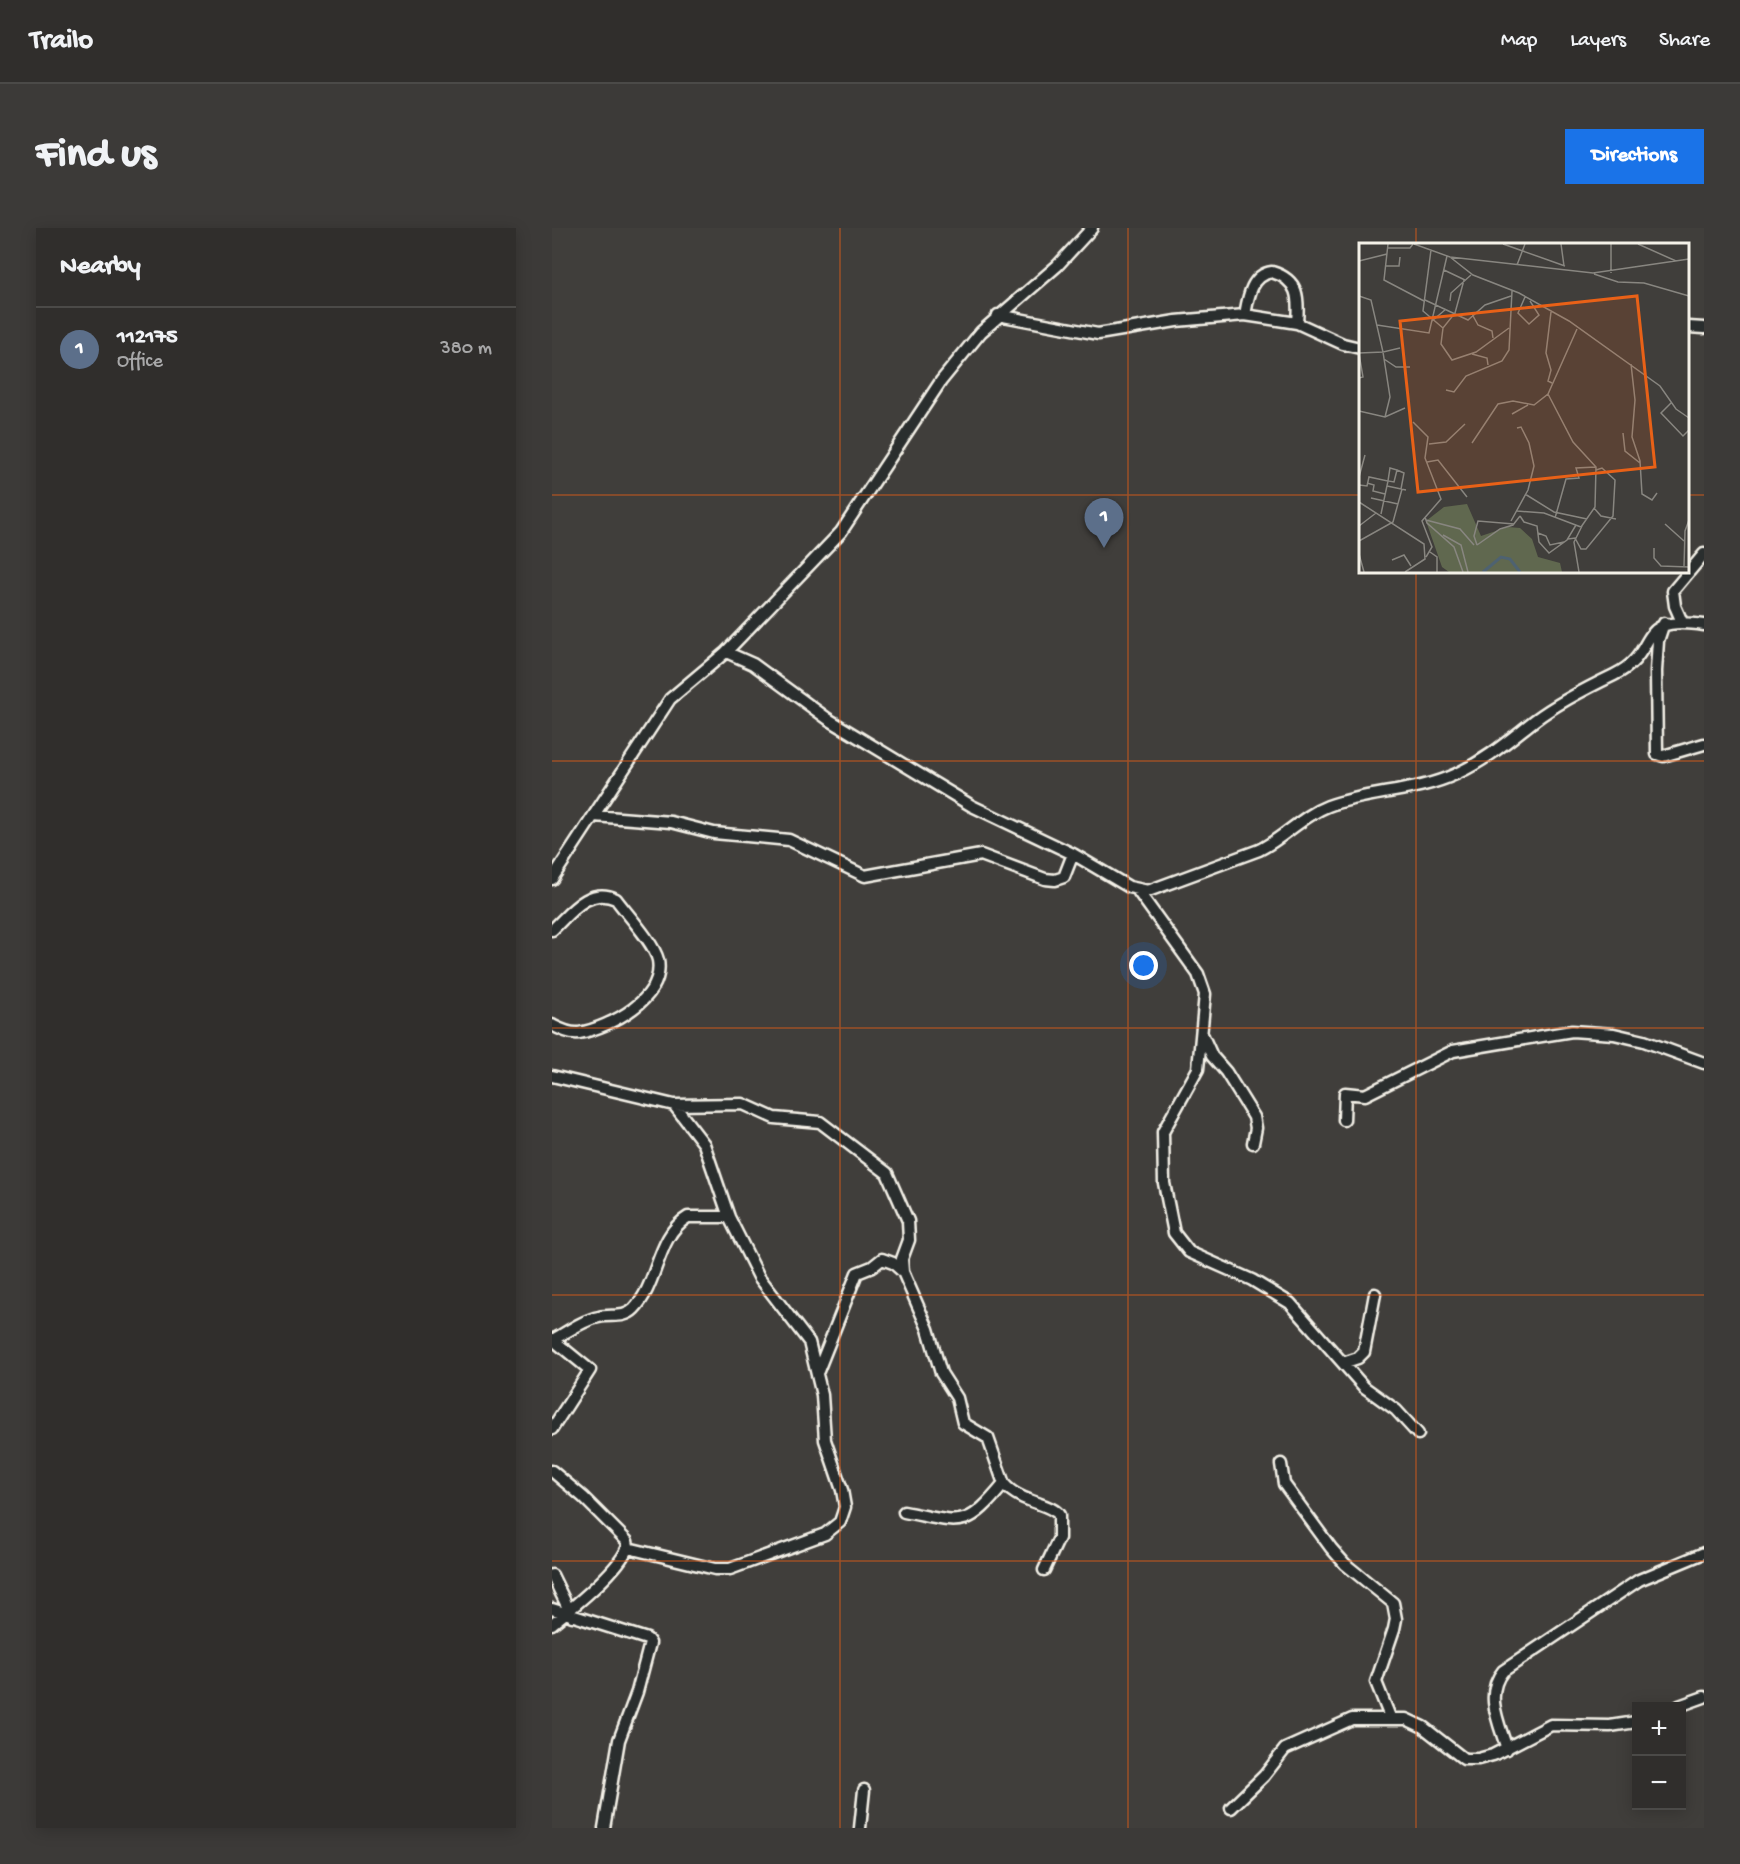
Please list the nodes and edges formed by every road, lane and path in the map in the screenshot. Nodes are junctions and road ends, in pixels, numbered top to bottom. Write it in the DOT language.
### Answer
graph roads {
  1 [pos="1092,228"];
  2 [pos="998,315"];
  3 [pos="1245,315"];
  4 [pos="1297,323"];
  5 [pos="1689,327"];
  6 [pos="1704,328"];
  7 [pos="1359,348"];
  8 [pos="1704,554"];
  9 [pos="1689,572"];
  10 [pos="1688,573"];
  11 [pos="1683,622"];
  12 [pos="1665,623"];
  13 [pos="1704,625"];
  14 [pos="726,652"];
  15 [pos="1704,744"];
  16 [pos="594,816"];
  17 [pos="1073,854"];
  18 [pos="552,879"];
  19 [pos="1138,891"];
  20 [pos="552,930"];
  21 [pos="552,1025"];
  22 [pos="1203,1036"];
  23 [pos="1704,1063"];
  24 [pos="552,1076"];
  25 [pos="674,1105"];
  26 [pos="1344,1120"];
  27 [pos="1253,1143"];
  28 [pos="729,1217"];
  29 [pos="903,1272"];
  30 [pos="1375,1294"];
  31 [pos="552,1339"];
  32 [pos="1343,1363"];
  33 [pos="818,1371"];
  34 [pos="552,1429"];
  35 [pos="1418,1434"];
  36 [pos="1281,1464"];
  37 [pos="552,1471"];
  38 [pos="1004,1484"];
  39 [pos="904,1512"];
  40 [pos="628,1548"];
  41 [pos="1704,1553"];
  42 [pos="1044,1570"];
  43 [pos="552,1575"];
  44 [pos="552,1609"];
  45 [pos="569,1613"];
  46 [pos="552,1624"];
  47 [pos="1704,1697"];
  48 [pos="1686,1704"];
  49 [pos="1390,1717"];
  50 [pos="1632,1723"];
  51 [pos="1507,1749"];
  52 [pos="864,1790"];
  53 [pos="1231,1808"];
  54 [pos="604,1828"];
  55 [pos="860,1828"];
  1 -- 2 [label="street"];
  2 -- 3 [label="street"];
  2 -- 14 [label="street"];
  3 -- 4 [label="street"];
  3 -- 4 [label="street"];
  4 -- 7 [label="street"];
  5 -- 6 [label="street"];
  8 -- 9 [label="street"];
  10 -- 11 [label="street"];
  11 -- 12 [label="street"];
  11 -- 13 [label="street"];
  12 -- 15 [label="street"];
  12 -- 19 [label="street"];
  14 -- 16 [label="street"];
  14 -- 17 [label="street"];
  16 -- 17 [label="street"];
  16 -- 18 [label="street"];
  17 -- 19 [label="street"];
  19 -- 22 [label="street"];
  20 -- 21 [label="street"];
  22 -- 27 [label="street"];
  22 -- 32 [label="street"];
  23 -- 26 [label="street"];
  24 -- 25 [label="street"];
  25 -- 28 [label="street"];
  25 -- 29 [label="street"];
  28 -- 31 [label="street"];
  28 -- 33 [label="street"];
  29 -- 33 [label="street"];
  29 -- 38 [label="street"];
  30 -- 32 [label="street"];
  31 -- 34 [label="street"];
  32 -- 35 [label="street"];
  33 -- 40 [label="street"];
  36 -- 49 [label="street"];
  37 -- 40 [label="street"];
  38 -- 39 [label="street"];
  38 -- 42 [label="street"];
  40 -- 45 [label="street"];
  41 -- 51 [label="street"];
  43 -- 45 [label="street"];
  44 -- 45 [label="street"];
  45 -- 46 [label="street"];
  45 -- 54 [label="street"];
  47 -- 48 [label="street"];
  49 -- 51 [label="street"];
  49 -- 53 [label="street"];
  50 -- 51 [label="street"];
  52 -- 55 [label="street"];
}
